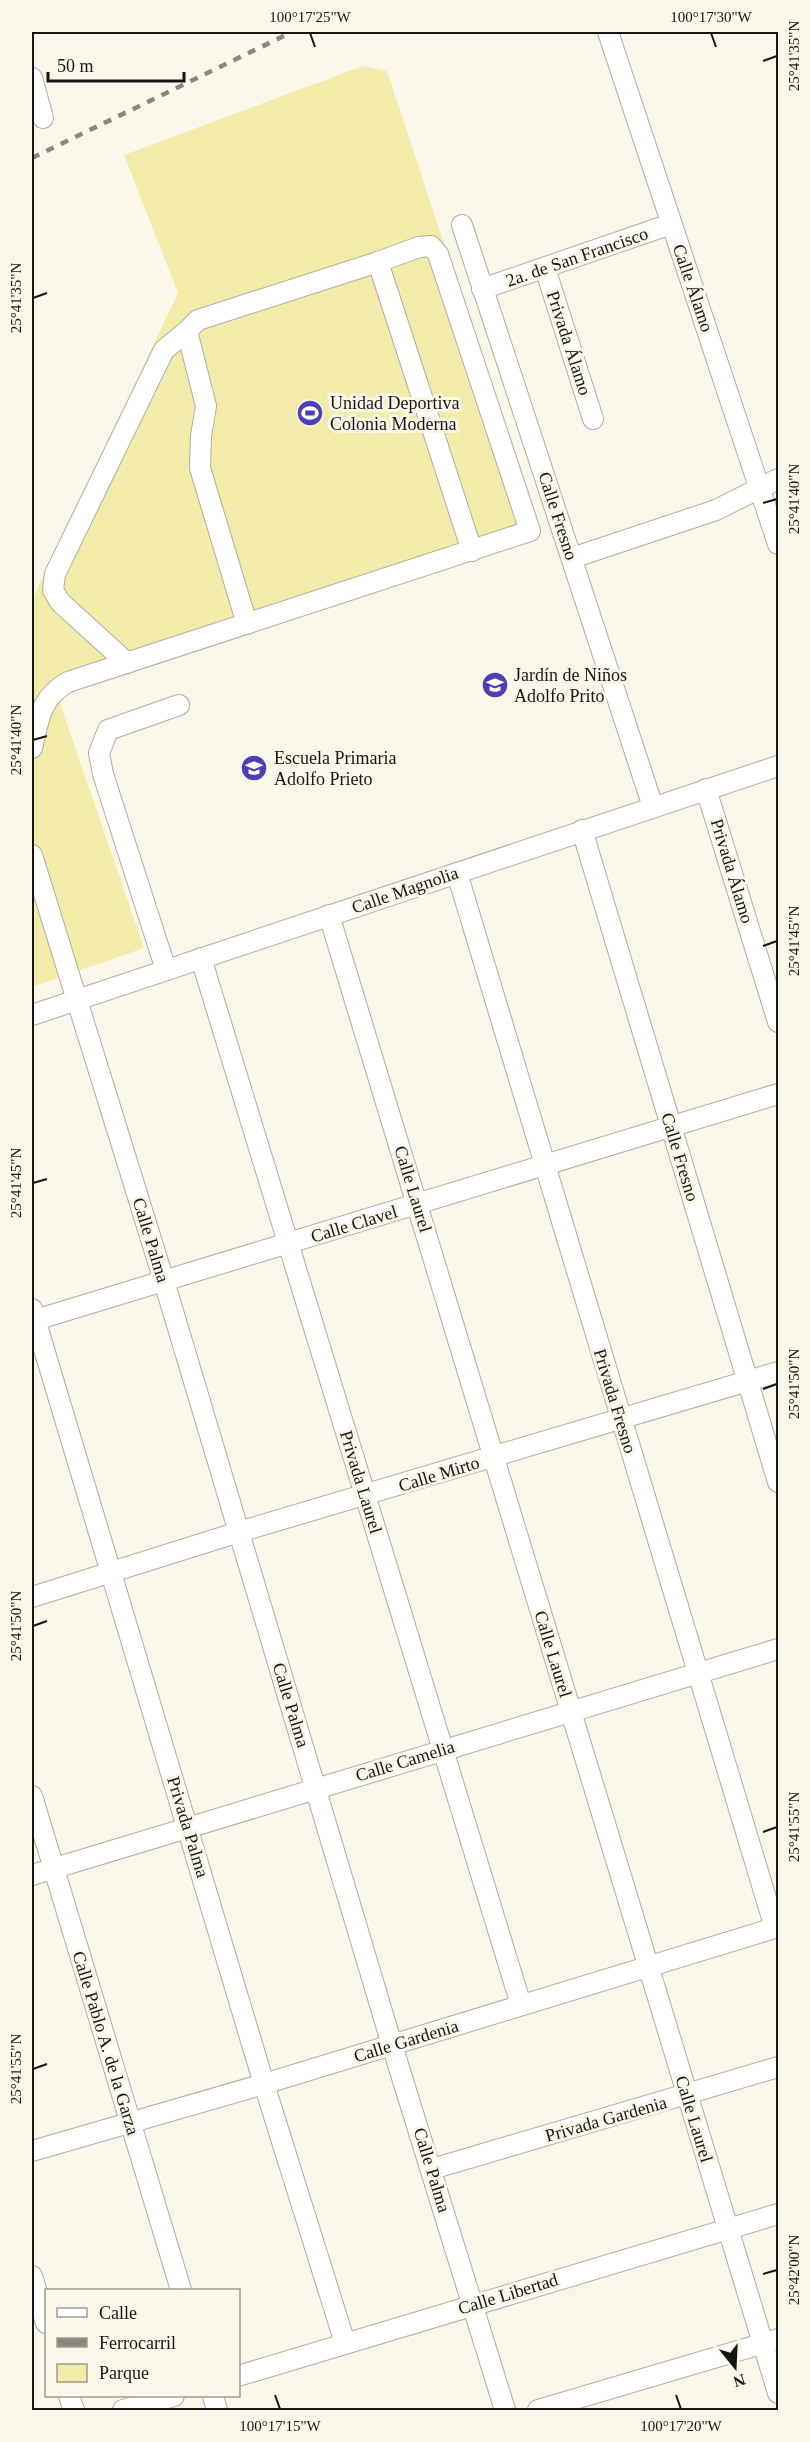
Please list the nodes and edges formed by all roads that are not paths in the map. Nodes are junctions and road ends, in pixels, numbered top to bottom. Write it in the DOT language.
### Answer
graph roads {
  1 [pos="608,32"];
  2 [pos="32,78"];
  3 [pos="43,118"];
  4 [pos="671,224"];
  5 [pos="462,225"];
  6 [pos="378,262"];
  7 [pos="545,268"];
  8 [pos="482,289"];
  9 [pos="187,331"];
  10 [pos="593,419"];
  11 [pos="770,484"];
  12 [pos="778,544"];
  13 [pos="472,552"];
  14 [pos="572,558"];
  15 [pos="247,624"];
  16 [pos="127,663"];
  17 [pos="179,705"];
  18 [pos="32,748"];
  19 [pos="778,766"];
  20 [pos="706,789"];
  21 [pos="653,807"];
  22 [pos="582,831"];
  23 [pos="32,855"];
  24 [pos="457,873"];
  25 [pos="329,915"];
  26 [pos="201,958"];
  27 [pos="166,970"];
  28 [pos="75,1000"];
  29 [pos="32,1015"];
  30 [pos="778,1022"];
  31 [pos="778,1094"];
  32 [pos="671,1127"];
  33 [pos="544,1166"];
  34 [pos="418,1205"];
  35 [pos="290,1243"];
  36 [pos="164,1281"];
  37 [pos="33,1317"];
  38 [pos="778,1372"];
  39 [pos="748,1382"];
  40 [pos="620,1418"];
  41 [pos="493,1458"];
  42 [pos="778,1482"];
  43 [pos="365,1496"];
  44 [pos="239,1532"];
  45 [pos="111,1573"];
  46 [pos="32,1598"];
  47 [pos="778,1649"];
  48 [pos="698,1674"];
  49 [pos="570,1712"];
  50 [pos="442,1749"];
  51 [pos="315,1788"];
  52 [pos="32,1796"];
  53 [pos="188,1827"];
  54 [pos="53,1868"];
  55 [pos="32,1875"];
  56 [pos="777,1927"];
  57 [pos="647,1966"];
  58 [pos="521,2005"];
  59 [pos="392,2045"];
  60 [pos="778,2067"];
  61 [pos="264,2084"];
  62 [pos="687,2095"];
  63 [pos="129,2121"];
  64 [pos="32,2151"];
  65 [pos="432,2169"];
  66 [pos="778,2214"];
  67 [pos="729,2229"];
  68 [pos="32,2276"];
  69 [pos="181,2289"];
  70 [pos="472,2304"];
  71 [pos="45,2321"];
  72 [pos="771,2341"];
  73 [pos="345,2343"];
  74 [pos="240,2375"];
  75 [pos="778,2393"];
  76 [pos="170,2397"];
  77 [pos="123,2410"];
  78 [pos="505,2410"];
  79 [pos="538,2410"];
  1 -- 4 [label="street, Calle Álamo"];
  2 -- 3 [label="street"];
  4 -- 7 [label="street, 2a. de San Francisco"];
  4 -- 11 [label="street, Calle Álamo"];
  5 -- 8 [label="street, Calle Fresno"];
  6 -- 9 [label="street"];
  6 -- 13 [label="street"];
  6 -- 13 [label="street"];
  7 -- 8 [label="street, 2a. de San Francisco"];
  7 -- 10 [label="street, Privada Álamo"];
  8 -- 14 [label="street, Calle Fresno"];
  9 -- 15 [label="street"];
  9 -- 16 [label="street"];
  11 -- 12 [label="street, Calle Álamo"];
  11 -- 14 [label="street"];
  13 -- 15 [label="street"];
  14 -- 21 [label="street, Calle Fresno"];
  15 -- 16 [label="street"];
  16 -- 18 [label="street"];
  17 -- 27 [label="street"];
  19 -- 20 [label="street, Calle Magnolia"];
  20 -- 21 [label="street, Calle Magnolia"];
  20 -- 30 [label="street, Privada Álamo"];
  21 -- 22 [label="street, Calle Magnolia"];
  22 -- 24 [label="street, Calle Magnolia"];
  22 -- 32 [label="street, Calle Fresno"];
  23 -- 28 [label="street, Calle Palma"];
  24 -- 25 [label="street, Calle Magnolia"];
  24 -- 33 [label="street, Privada Fresno"];
  25 -- 26 [label="street, Calle Magnolia"];
  25 -- 34 [label="street, Calle Laurel"];
  26 -- 27 [label="street, Calle Magnolia"];
  26 -- 35 [label="street, Privada Laurel"];
  27 -- 28 [label="street, Calle Magnolia"];
  28 -- 29 [label="street, Calle Magnolia"];
  28 -- 36 [label="street, Calle Palma"];
  31 -- 32 [label="street, Calle Clavel"];
  32 -- 33 [label="street, Calle Clavel"];
  32 -- 39 [label="street, Calle Fresno"];
  33 -- 34 [label="street, Calle Clavel"];
  33 -- 40 [label="street, Privada Fresno"];
  34 -- 35 [label="street, Calle Clavel"];
  34 -- 41 [label="street, Calle Laurel"];
  35 -- 36 [label="street, Calle Clavel"];
  35 -- 43 [label="street, Privada Laurel"];
  36 -- 37 [label="street, Calle Clavel"];
  36 -- 44 [label="street, Calle Palma"];
  37 -- 45 [label="street, Privada Palma"];
  38 -- 39 [label="street, Calle Mirto"];
  39 -- 40 [label="street, Calle Mirto"];
  39 -- 42 [label="street, Calle Fresno"];
  40 -- 41 [label="street, Calle Mirto"];
  40 -- 48 [label="street, Privada Fresno"];
  41 -- 43 [label="street, Calle Mirto"];
  41 -- 49 [label="street, Calle Laurel"];
  43 -- 44 [label="street, Calle Mirto"];
  43 -- 50 [label="street, Privada Laurel"];
  44 -- 45 [label="street, Calle Mirto"];
  44 -- 51 [label="street, Calle Palma"];
  45 -- 46 [label="street, Calle Mirto"];
  45 -- 53 [label="street, Privada Palma"];
  47 -- 48 [label="street, Calle Camelia"];
  48 -- 49 [label="street, Calle Camelia"];
  48 -- 56 [label="street, Privada Fresno"];
  49 -- 50 [label="street, Calle Camelia"];
  49 -- 57 [label="street, Calle Laurel"];
  50 -- 51 [label="street, Calle Camelia"];
  50 -- 58 [label="street, Privada Laurel"];
  51 -- 53 [label="street, Calle Camelia"];
  51 -- 59 [label="street, Calle Palma"];
  52 -- 54 [label="street, Calle Pablo A. de la Garza"];
  53 -- 54 [label="street, Calle Camelia"];
  53 -- 61 [label="street, Privada Palma"];
  54 -- 55 [label="street, Calle Camelia"];
  54 -- 63 [label="street, Calle Pablo A. de la Garza"];
  56 -- 57 [label="street, Calle Gardenia"];
  57 -- 58 [label="street, Calle Gardenia"];
  57 -- 62 [label="street, Calle Laurel"];
  58 -- 59 [label="street, Calle Gardenia"];
  59 -- 61 [label="street, Calle Gardenia"];
  59 -- 65 [label="street, Calle Palma"];
  60 -- 62 [label="street, Privada Gardenia"];
  61 -- 63 [label="street, Calle Gardenia"];
  61 -- 73 [label="street, Privada Palma"];
  62 -- 65 [label="street, Privada Gardenia"];
  62 -- 67 [label="street, Calle Laurel"];
  63 -- 64 [label="street, Calle Gardenia"];
  63 -- 69 [label="street, Calle Pablo A. de la Garza"];
  65 -- 70 [label="street, Calle Palma"];
  66 -- 67 [label="street, Calle Libertad"];
  67 -- 70 [label="street, Calle Libertad"];
  67 -- 72 [label="street, Calle Laurel"];
  68 -- 71 [label="street"];
  70 -- 73 [label="street, Calle Libertad"];
  70 -- 78 [label="street, Calle Palma"];
  72 -- 75 [label="street, Calle Laurel"];
  72 -- 79 [label="street"];
  73 -- 74 [label="street, Calle Libertad"];
  76 -- 77 [label="street"];
}
